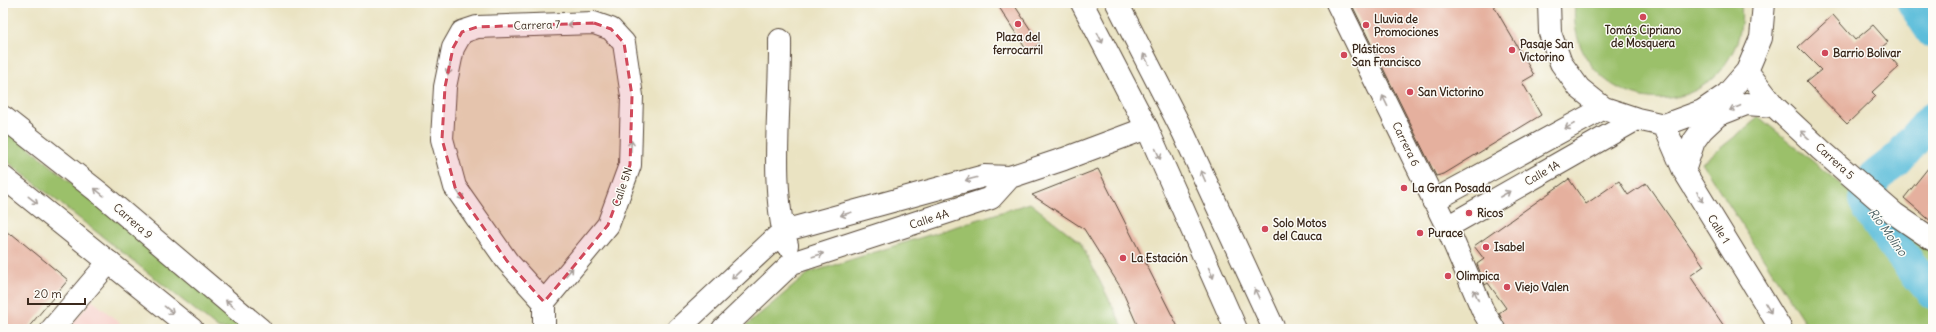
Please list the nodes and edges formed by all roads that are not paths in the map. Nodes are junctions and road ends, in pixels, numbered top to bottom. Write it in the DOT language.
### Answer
graph roads {
  1 [pos="1082,3"];
  2 [pos="1118,3"];
  3 [pos="1337,3"];
  4 [pos="1549,3"];
  5 [pos="1764,3"];
  6 [pos="611,29"];
  7 [pos="780,40"];
  8 [pos="1747,71"];
  9 [pos="1774,106"];
  10 [pos="1604,108"];
  11 [pos="3,117"];
  12 [pos="1637,119"];
  13 [pos="1664,125"];
  14 [pos="1147,128"];
  15 [pos="1684,171"];
  16 [pos="3,177"];
  17 [pos="1010,177"];
  18 [pos="1433,201"];
  19 [pos="1447,227"];
  20 [pos="783,231"];
  21 [pos="1932,235"];
  22 [pos="109,262"];
  23 [pos="792,263"];
  24 [pos="544,302"];
  25 [pos="52,329"];
  26 [pos="192,329"];
  27 [pos="260,329"];
  28 [pos="544,329"];
  29 [pos="678,329"];
  30 [pos="723,329"];
  31 [pos="1236,329"];
  32 [pos="1274,329"];
  33 [pos="1494,329"];
  34 [pos="1781,329"];
  1 -- 14 [label="street, one-way"];
  32 -- 2 [label="street, one-way"];
  18 -- 3 [label="street, Carrera 6, one-way"];
  4 -- 10 [label="street"];
  5 -- 8 [label="street"];
  24 -- 6 [label="street, Calle 5N, one-way"];
  6 -- 24 [label="street, Carrera 7, one-way"];
  7 -- 20 [label="street"];
  8 -- 9 [label="street, Carrera 5"];
  8 -- 13 [label="street"];
  9 -- 15 [label="street, one-way"];
  21 -- 9 [label="street, Carrera 5, one-way"];
  10 -- 12 [label="street"];
  10 -- 18 [label="street, one-way"];
  27 -- 11 [label="street, Carrera 9, one-way"];
  12 -- 13 [label="street"];
  19 -- 12 [label="street, Calle 1A, one-way"];
  13 -- 15 [label="street, Calle 1"];
  14 -- 17 [label="street, Calle 4A"];
  14 -- 31 [label="street, one-way"];
  15 -- 34 [label="street, Calle 1, one-way"];
  16 -- 22 [label="street, one-way"];
  17 -- 20 [label="street, one-way"];
  23 -- 17 [label="street, Calle 4A, one-way"];
  18 -- 19 [label="street, Carrera 6"];
  33 -- 19 [label="street, Carrera 6, one-way"];
  20 -- 23 [label="street"];
  20 -- 29 [label="street, one-way"];
  22 -- 25 [label="street"];
  22 -- 26 [label="street, one-way"];
  23 -- 30 [label="street, Calle 4A"];
  24 -- 28 [label="street"];
}
